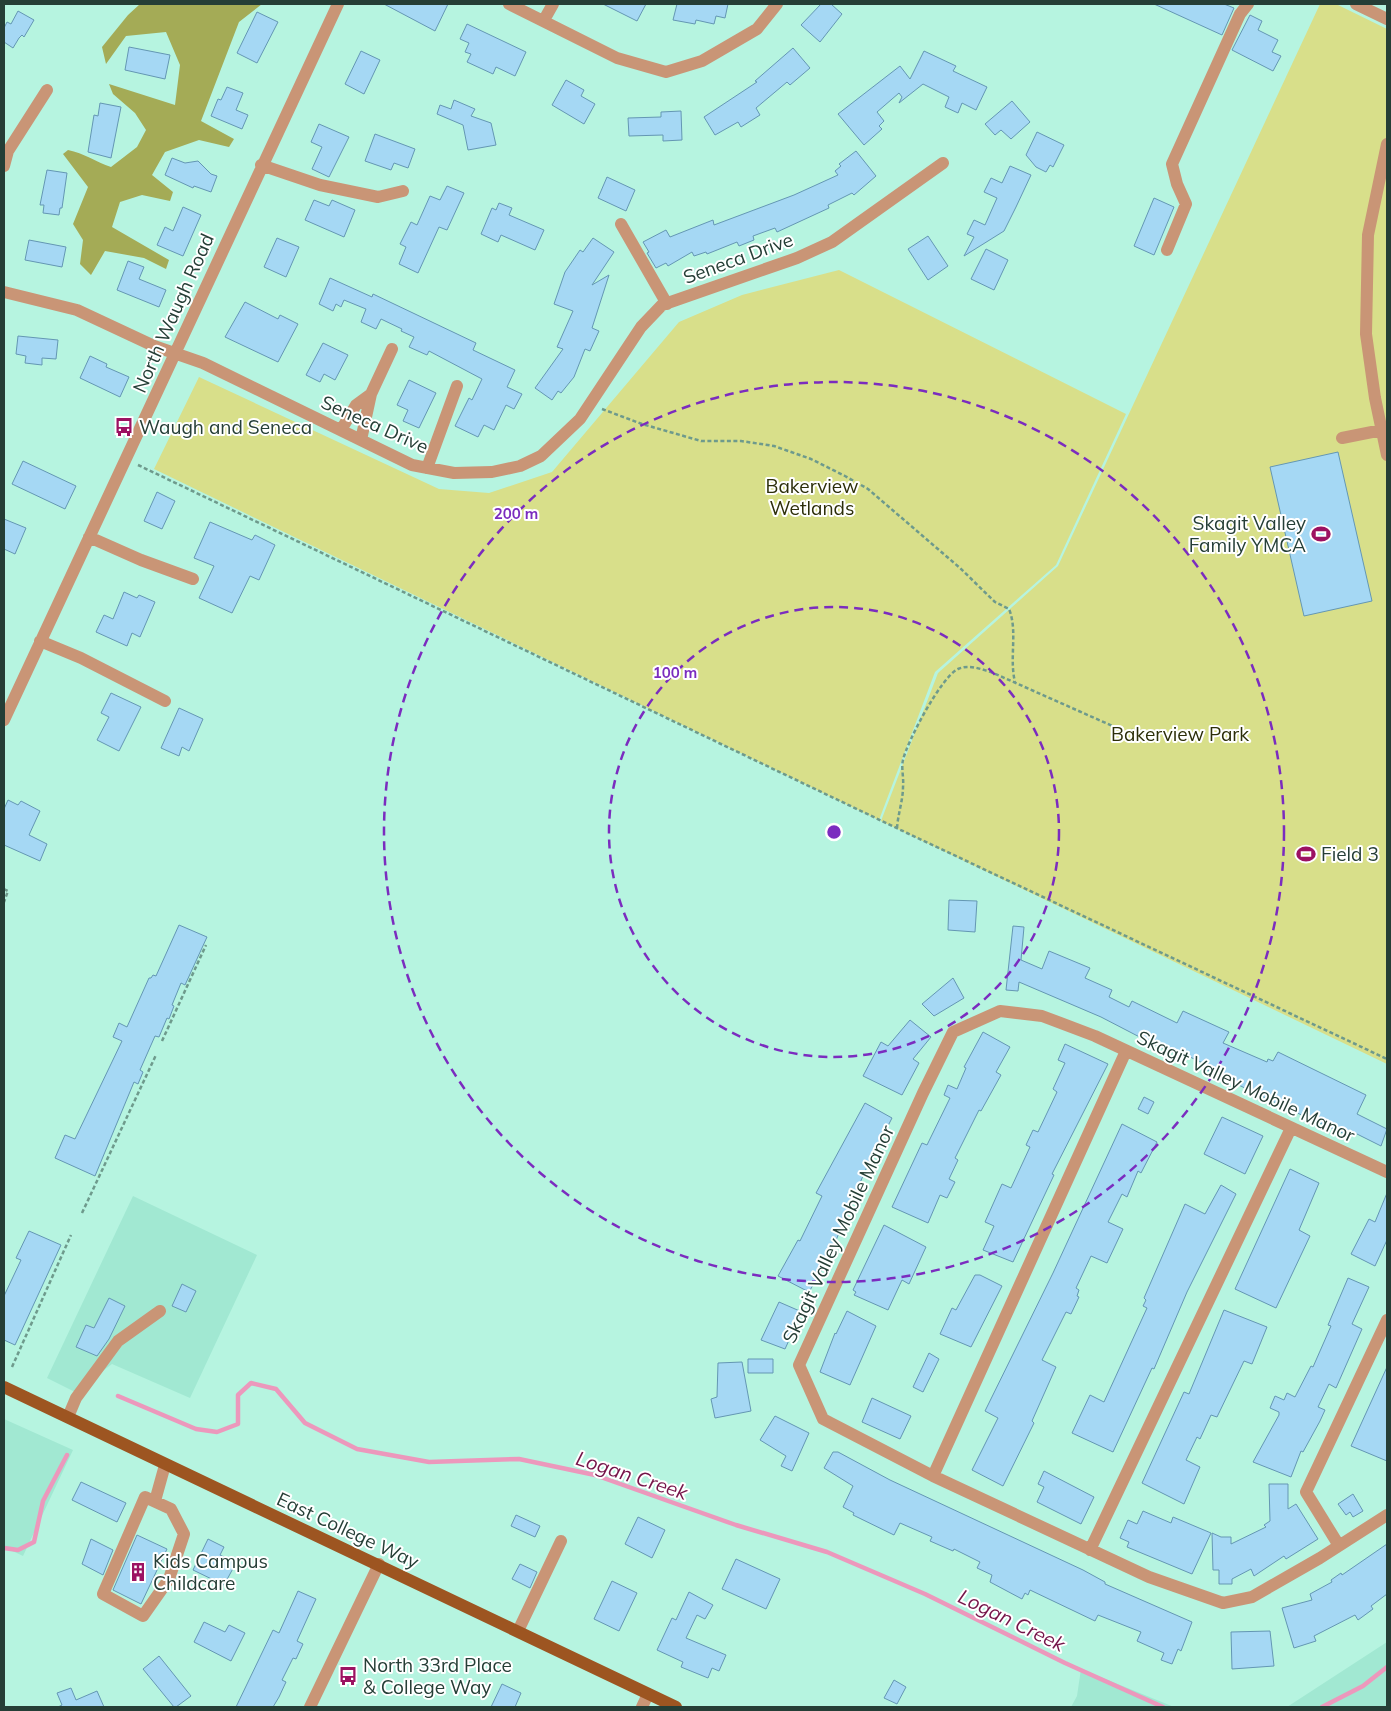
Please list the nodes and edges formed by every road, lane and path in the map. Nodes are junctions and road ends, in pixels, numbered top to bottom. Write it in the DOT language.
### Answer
graph roads {
  1 [pos="338,4"];
  2 [pos="509,4"];
  3 [pos="553,4"];
  4 [pos="777,4"];
  5 [pos="1248,4"];
  6 [pos="1356,4"];
  7 [pos="1387,19"];
  8 [pos="544,20"];
  9 [pos="47,90"];
  10 [pos="1387,144"];
  11 [pos="943,164"];
  12 [pos="262,165"];
  13 [pos="4,166"];
  14 [pos="403,191"];
  15 [pos="621,224"];
  16 [pos="1167,250"];
  17 [pos="4,292"];
  18 [pos="667,304"];
  19 [pos="392,349"];
  20 [pos="176,354"];
  21 [pos="457,386"];
  22 [pos="370,394"];
  23 [pos="601,408"];
  24 [pos="341,430"];
  25 [pos="1382,430"];
  26 [pos="1342,438"];
  27 [pos="361,440"];
  28 [pos="1387,455"];
  29 [pos="144,468"];
  30 [pos="427,468"];
  31 [pos="89,537"];
  32 [pos="193,579"];
  33 [pos="40,641"];
  34 [pos="1015,682"];
  35 [pos="165,701"];
  36 [pos="4,720"];
  37 [pos="1163,734"];
  38 [pos="897,828"];
  39 [pos="4,889"];
  40 [pos="4,902"];
  41 [pos="206,946"];
  42 [pos="162,1041"];
  43 [pos="1126,1051"];
  44 [pos="156,1055"];
  45 [pos="1387,1058"];
  46 [pos="1291,1128"];
  47 [pos="1387,1172"];
  48 [pos="82,1213"];
  49 [pos="71,1235"];
  50 [pos="160,1311"];
  51 [pos="1387,1320"];
  52 [pos="12,1367"];
  53 [pos="4,1387"];
  54 [pos="68,1417"];
  55 [pos="165,1464"];
  56 [pos="933,1476"];
  57 [pos="155,1501"];
  58 [pos="1387,1515"];
  59 [pos="561,1541"];
  60 [pos="1338,1544"];
  61 [pos="1090,1550"];
  62 [pos="379,1564"];
  63 [pos="518,1631"];
  64 [pos="648,1694"];
  65 [pos="310,1707"];
  66 [pos="642,1707"];
  67 [pos="676,1707"];
  1 -- 12 [label="street, North Waugh Road"];
  2 -- 8 [label="street"];
  3 -- 8 [label="street"];
  4 -- 8 [label="street"];
  5 -- 16 [label="street"];
  6 -- 7 [label="street"];
  9 -- 13 [label="street"];
  10 -- 25 [label="street"];
  11 -- 18 [label="street, Seneca Drive"];
  12 -- 14 [label="street"];
  12 -- 20 [label="street, North Waugh Road"];
  15 -- 18 [label="street"];
  17 -- 20 [label="street, Seneca Drive"];
  18 -- 30 [label="street, Seneca Drive"];
  19 -- 22 [label="street"];
  20 -- 24 [label="street, Seneca Drive"];
  20 -- 31 [label="street, North Waugh Road"];
  21 -- 30 [label="street"];
  22 -- 24 [label="street"];
  22 -- 27 [label="street"];
  23 -- 34 [label="path"];
  24 -- 27 [label="street, Seneca Drive"];
  25 -- 26 [label="street"];
  25 -- 28 [label="street"];
  27 -- 30 [label="street, Seneca Drive"];
  29 -- 38 [label="path"];
  31 -- 32 [label="street"];
  31 -- 33 [label="street, North Waugh Road"];
  33 -- 35 [label="street"];
  33 -- 36 [label="street, North Waugh Road"];
  34 -- 37 [label="path"];
  34 -- 38 [label="path"];
  38 -- 45 [label="path"];
  39 -- 40 [label="path"];
  41 -- 42 [label="path"];
  43 -- 46 [label="street, Skagit Valley Mobile Manor"];
  43 -- 56 [label="street"];
  43 -- 56 [label="street, Skagit Valley Mobile Manor"];
  44 -- 48 [label="path"];
  46 -- 47 [label="street, Skagit Valley Mobile Manor"];
  46 -- 61 [label="street"];
  49 -- 52 [label="path"];
  50 -- 54 [label="street"];
  51 -- 60 [label="street"];
  53 -- 54 [label="main road, East College Way"];
  54 -- 55 [label="main road, East College Way"];
  55 -- 57 [label="street"];
  55 -- 62 [label="main road, East College Way"];
  56 -- 61 [label="street, Skagit Valley Mobile Manor"];
  57 -- 57 [label="street"];
  58 -- 60 [label="street, Skagit Valley Mobile Manor"];
  59 -- 63 [label="street"];
  60 -- 61 [label="street, Skagit Valley Mobile Manor"];
  62 -- 63 [label="main road, East College Way"];
  62 -- 65 [label="street"];
  63 -- 64 [label="main road, East College Way"];
  64 -- 66 [label="street"];
  64 -- 67 [label="main road, East College Way"];
}
